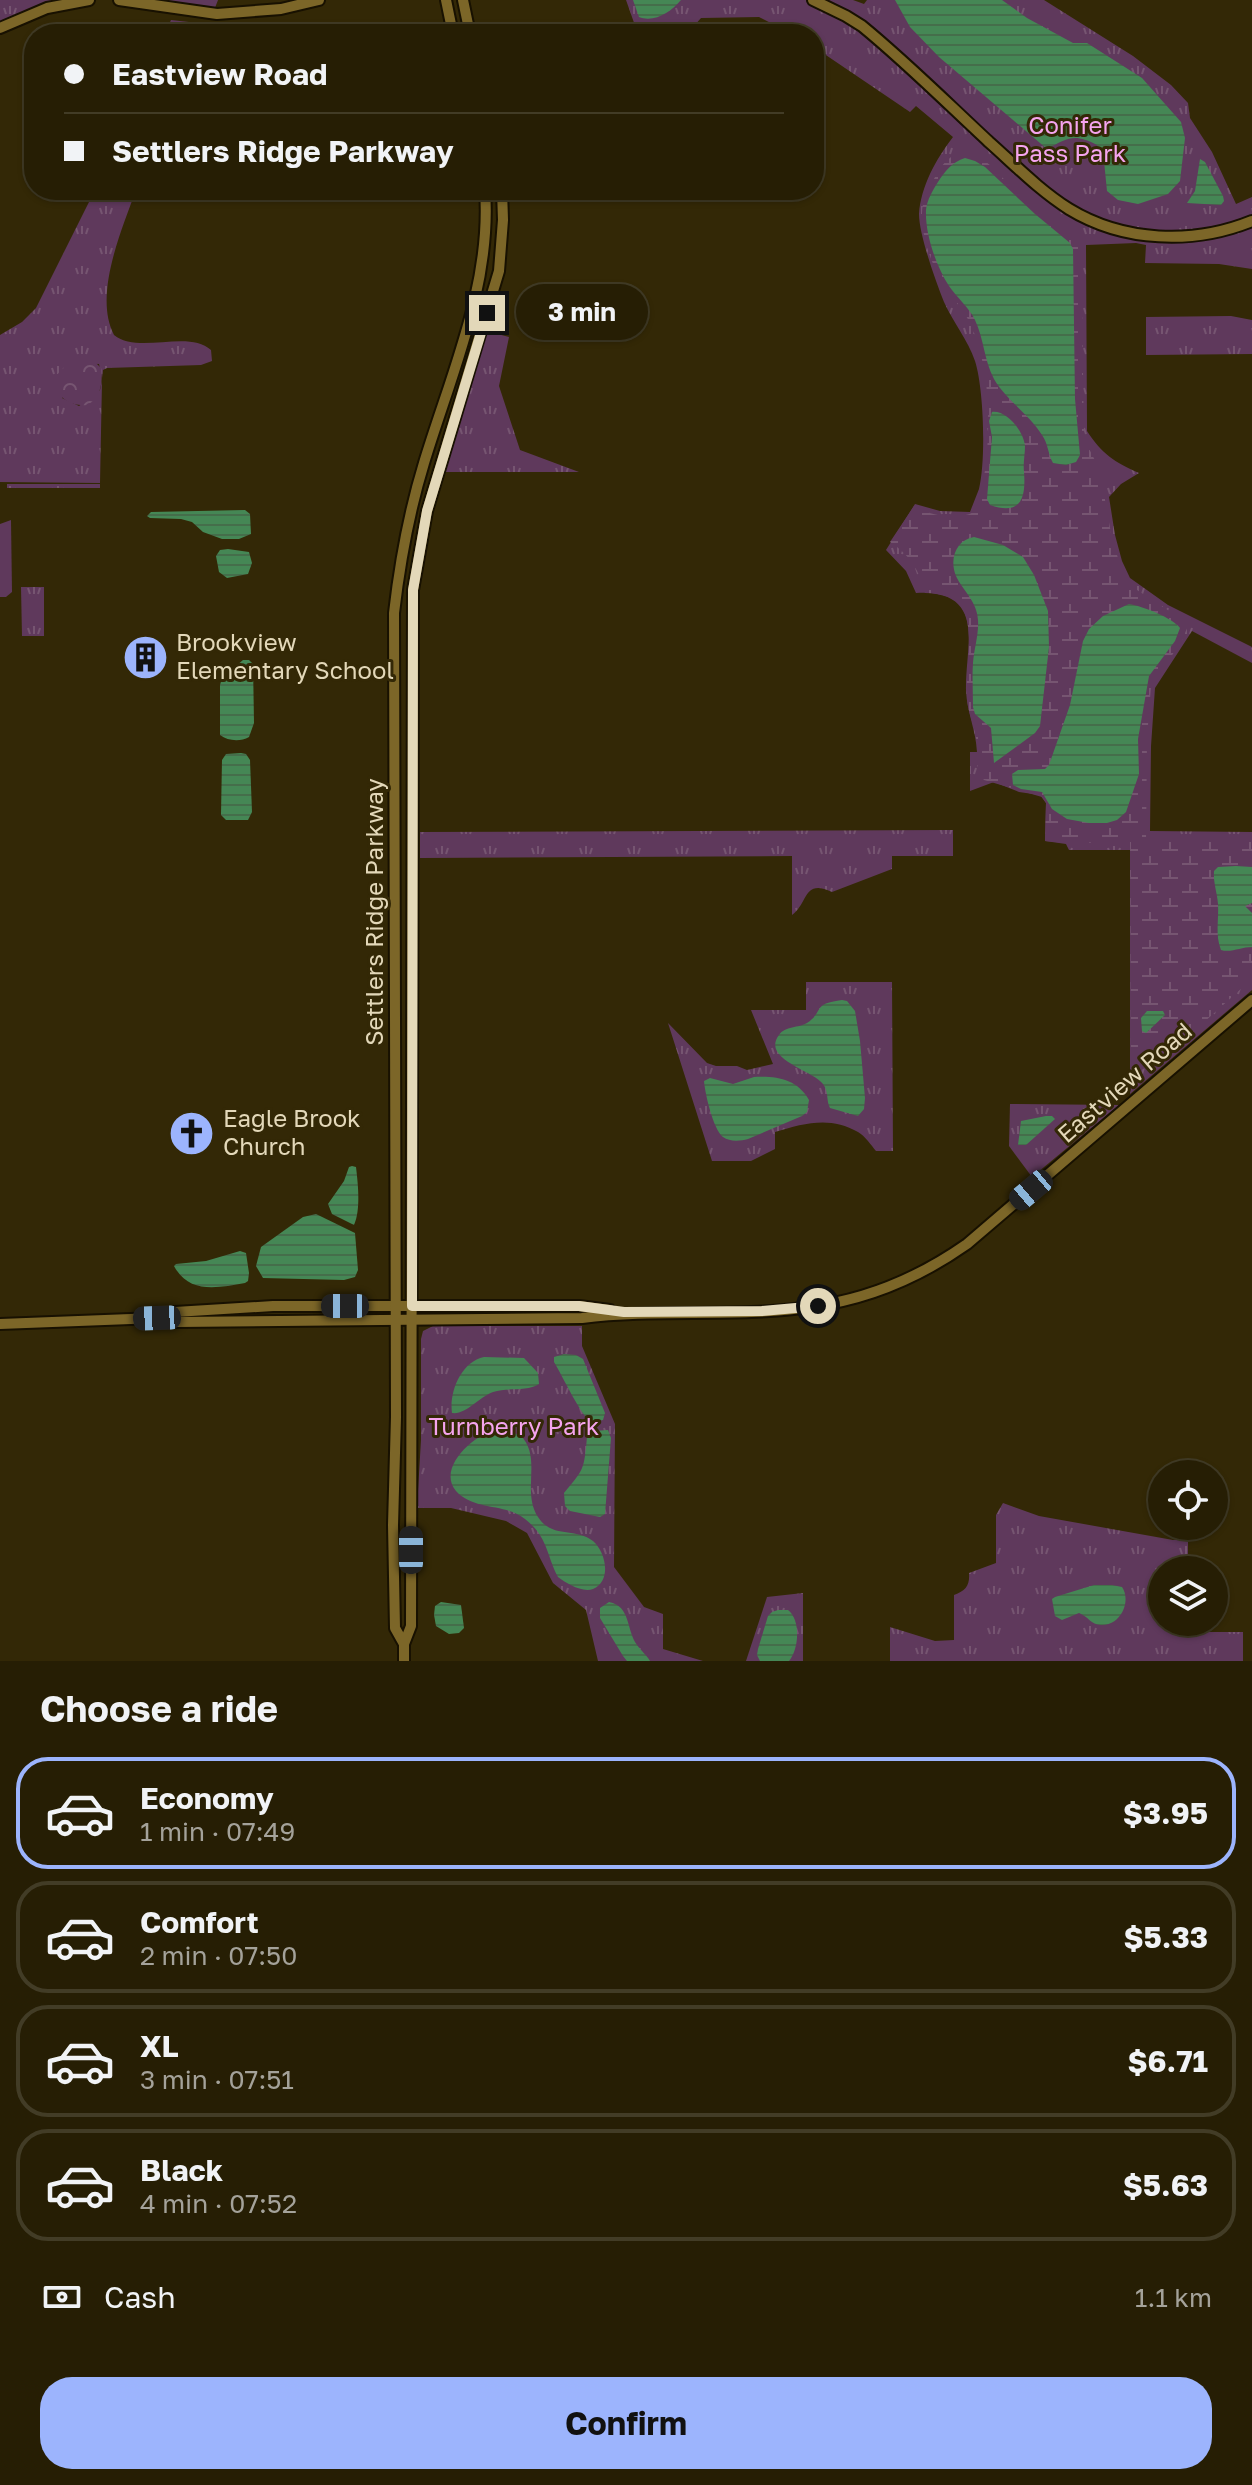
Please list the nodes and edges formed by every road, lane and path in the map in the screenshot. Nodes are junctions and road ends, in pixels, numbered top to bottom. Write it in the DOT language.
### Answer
graph roads {
  1 [pos="89,0"];
  2 [pos="119,0"];
  3 [pos="319,0"];
  4 [pos="446,0"];
  5 [pos="463,0"];
  6 [pos="813,0"];
  7 [pos="451,24"];
  8 [pos="468,24"];
  9 [pos="0,28"];
  10 [pos="486,200"];
  11 [pos="502,200"];
  12 [pos="1252,221"];
  13 [pos="1252,1000"];
  14 [pos="395,1306"];
  15 [pos="412,1306"];
  16 [pos="624,1312"];
  17 [pos="157,1318"];
  18 [pos="395,1318"];
  19 [pos="412,1318"];
  20 [pos="0,1324"];
  21 [pos="404,1644"];
  22 [pos="404,1661"];
  1 -- 9 [label="street"];
  2 -- 3 [label="street"];
  4 -- 7 [label="street"];
  5 -- 8 [label="street"];
  6 -- 12 [label="street"];
  10 -- 14 [label="street, Settlers Ridge Parkway"];
  11 -- 15 [label="street, Settlers Ridge Parkway"];
  13 -- 16 [label="street, Eastview Road"];
  14 -- 15 [label="street, Eastview Road"];
  14 -- 17 [label="street, Eastview Road"];
  14 -- 18 [label="street, Settlers Ridge Parkway"];
  15 -- 16 [label="street, Eastview Road"];
  15 -- 19 [label="street, Settlers Ridge Parkway"];
  16 -- 19 [label="street, Eastview Road"];
  17 -- 18 [label="street, Eastview Road"];
  17 -- 20 [label="street, Eastview Road"];
  18 -- 19 [label="street, Eastview Road"];
  18 -- 21 [label="street, Settlers Ridge Parkway"];
  19 -- 21 [label="street, Settlers Ridge Parkway"];
  21 -- 22 [label="street, Settlers Ridge Parkway"];
}
